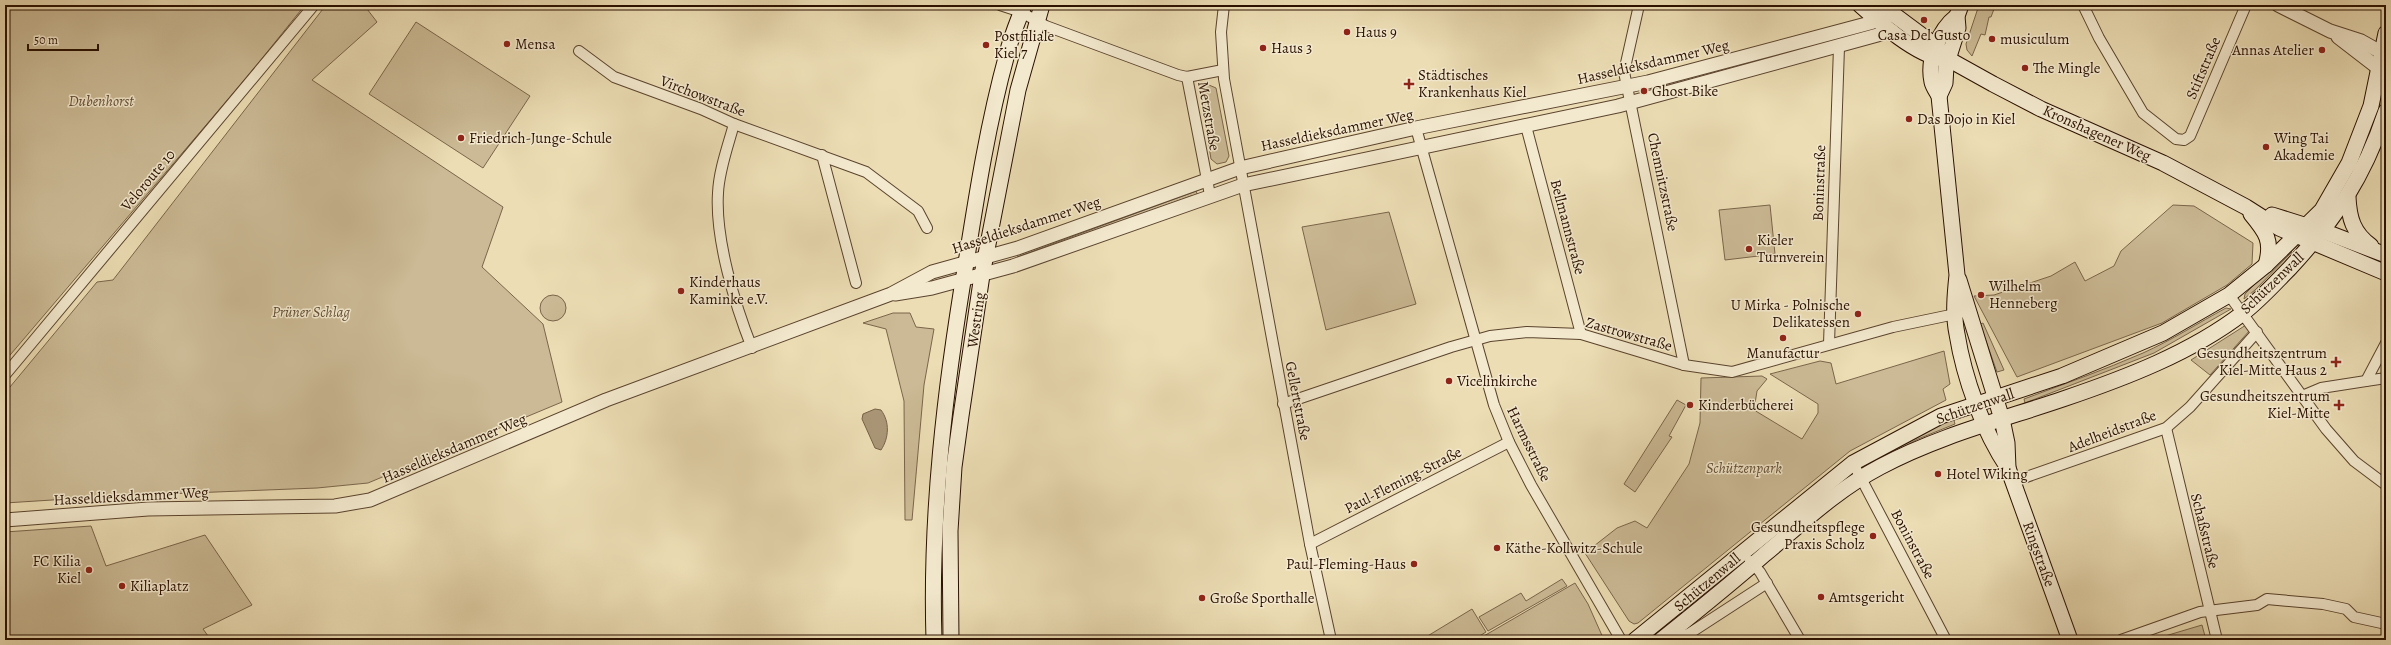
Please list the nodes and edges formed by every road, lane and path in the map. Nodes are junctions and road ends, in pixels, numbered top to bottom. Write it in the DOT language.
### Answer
graph roads {
  1 [pos="314,5"];
  2 [pos="1000,5"];
  3 [pos="1042,5"];
  4 [pos="1224,5"];
  5 [pos="1639,5"];
  6 [pos="1860,5"];
  7 [pos="1881,5"];
  8 [pos="2083,5"];
  9 [pos="2246,5"];
  10 [pos="2278,5"];
  11 [pos="1022,9"];
  12 [pos="1959,10"];
  13 [pos="1877,20"];
  14 [pos="1037,21"];
  15 [pos="1894,24"];
  16 [pos="2386,33"];
  17 [pos="1839,47"];
  18 [pos="579,51"];
  19 [pos="1939,54"];
  20 [pos="2383,63"];
  21 [pos="1223,70"];
  22 [pos="1187,77"];
  23 [pos="1627,86"];
  24 [pos="1631,103"];
  25 [pos="2386,111"];
  26 [pos="734,124"];
  27 [pos="2383,125"];
  28 [pos="1526,126"];
  29 [pos="1416,128"];
  30 [pos="1421,148"];
  31 [pos="822,155"];
  32 [pos="1240,168"];
  33 [pos="1206,180"];
  34 [pos="1243,185"];
  35 [pos="1210,195"];
  36 [pos="2348,197"];
  37 [pos="2246,207"];
  38 [pos="927,228"];
  39 [pos="2302,231"];
  40 [pos="2318,237"];
  41 [pos="2383,254"];
  42 [pos="986,257"];
  43 [pos="966,263"];
  44 [pos="2266,265"];
  45 [pos="2386,273"];
  46 [pos="982,275"];
  47 [pos="962,280"];
  48 [pos="856,283"];
  49 [pos="891,294"];
  50 [pos="2229,295"];
  51 [pos="1962,313"];
  52 [pos="2243,313"];
  53 [pos="2257,332"];
  54 [pos="1580,334"];
  55 [pos="1475,340"];
  56 [pos="2386,343"];
  57 [pos="1829,344"];
  58 [pos="752,348"];
  59 [pos="1684,365"];
  60 [pos="5,374"];
  61 [pos="2386,378"];
  62 [pos="2366,381"];
  63 [pos="2302,396"];
  64 [pos="1996,398"];
  65 [pos="1283,404"];
  66 [pos="1976,404"];
  67 [pos="2002,418"];
  68 [pos="1984,424"];
  69 [pos="2166,428"];
  70 [pos="1509,442"];
  71 [pos="1853,463"];
  72 [pos="2010,475"];
  73 [pos="1862,478"];
  74 [pos="2386,485"];
  75 [pos="5,520"];
  76 [pos="1310,544"];
  77 [pos="1742,552"];
  78 [pos="1754,564"];
  79 [pos="1767,583"];
  80 [pos="2210,611"];
  81 [pos="2386,624"];
  82 [pos="1665,637"];
  83 [pos="934,640"];
  84 [pos="951,640"];
  85 [pos="1332,640"];
  86 [pos="1621,640"];
  87 [pos="1635,640"];
  88 [pos="1800,640"];
  89 [pos="1946,640"];
  90 [pos="2070,640"];
  91 [pos="2121,640"];
  92 [pos="2217,640"];
  1 -- 60 [label="street, Veloroute 10"];
  2 -- 11 [label="street"];
  3 -- 14 [label="main road, Westring"];
  4 -- 21 [label="street, Metzstraße"];
  5 -- 23 [label="street, Chemnitzstraße"];
  6 -- 13 [label="main road, Kronshagener Weg"];
  7 -- 15 [label="main road, Kronshagener Weg"];
  8 -- 9 [label="street, Stiftstraße"];
  10 -- 20 [label="street"];
  11 -- 14 [label="street"];
  11 -- 43 [label="main road, Westring"];
  12 -- 19 [label="main road"];
  13 -- 15 [label="main road, Kronshagener Weg"];
  13 -- 23 [label="street, Hasseldieksdammer Weg"];
  14 -- 22 [label="street"];
  14 -- 42 [label="main road, Westring"];
  15 -- 17 [label="street, Hasseldieksdammer Weg"];
  15 -- 19 [label="main road, Kronshagener Weg"];
  16 -- 20 [label="main road, Schützenwall"];
  17 -- 24 [label="street, Hasseldieksdammer Weg"];
  17 -- 57 [label="street, Boninstraße"];
  18 -- 26 [label="street, Virchowstraße"];
  19 -- 37 [label="main road, Kronshagener Weg"];
  19 -- 51 [label="main road"];
  20 -- 39 [label="main road, Schützenwall"];
  21 -- 22 [label="street, Metzstraße"];
  21 -- 32 [label="street, Metzstraße"];
  22 -- 33 [label="street, Metzstraße"];
  23 -- 24 [label="street, Chemnitzstraße"];
  23 -- 29 [label="street, Hasseldieksdammer Weg"];
  24 -- 28 [label="street, Hasseldieksdammer Weg"];
  24 -- 59 [label="street, Chemnitzstraße"];
  25 -- 27 [label="main road, Schützenwall"];
  26 -- 31 [label="street, Virchowstraße"];
  26 -- 58 [label="street"];
  27 -- 36 [label="main road, Schützenwall"];
  28 -- 30 [label="street, Hasseldieksdammer Weg"];
  28 -- 54 [label="street, Bellmannstraße"];
  29 -- 30 [label="street, Harmsstraße"];
  29 -- 32 [label="street, Hasseldieksdammer Weg"];
  30 -- 34 [label="street, Hasseldieksdammer Weg"];
  30 -- 55 [label="street, Harmsstraße"];
  31 -- 38 [label="street, Virchowstraße"];
  31 -- 48 [label="street"];
  32 -- 33 [label="street, Hasseldieksdammer Weg"];
  32 -- 34 [label="street, Gellertstraße"];
  33 -- 35 [label="street, Metzstraße"];
  33 -- 42 [label="street, Hasseldieksdammer Weg"];
  34 -- 35 [label="street, Hasseldieksdammer Weg"];
  34 -- 65 [label="street, Gellertstraße"];
  35 -- 46 [label="street, Hasseldieksdammer Weg"];
  36 -- 40 [label="main road, Schützenwall"];
  36 -- 41 [label="main road"];
  37 -- 39 [label="main road, Kronshagener Weg"];
  37 -- 44 [label="main road"];
  39 -- 40 [label="main road, Kronshagener Weg"];
  39 -- 44 [label="main road, Schützenwall"];
  40 -- 41 [label="main road"];
  40 -- 45 [label="main road"];
  40 -- 52 [label="main road, Schützenwall"];
  42 -- 43 [label="street, Hasseldieksdammer Weg"];
  42 -- 46 [label="main road, Westring"];
  43 -- 47 [label="main road, Westring"];
  43 -- 49 [label="street, Hasseldieksdammer Weg"];
  44 -- 50 [label="main road, Schützenwall"];
  46 -- 47 [label="street, Hasseldieksdammer Weg"];
  46 -- 84 [label="main road, Westring"];
  47 -- 49 [label="street, Hasseldieksdammer Weg"];
  47 -- 83 [label="main road, Westring"];
  49 -- 58 [label="street, Hasseldieksdammer Weg"];
  50 -- 52 [label="street"];
  50 -- 64 [label="main road, Schützenwall"];
  51 -- 57 [label="street, Zastrowstraße"];
  51 -- 64 [label="main road, Ringstraße"];
  51 -- 66 [label="main road, Ringstraße"];
  52 -- 53 [label="street"];
  52 -- 67 [label="main road, Schützenwall"];
  53 -- 63 [label="street"];
  53 -- 69 [label="street, Adelheidstraße"];
  54 -- 55 [label="street, Zastrowstraße"];
  54 -- 59 [label="street, Zastrowstraße"];
  55 -- 65 [label="street, Zastrowstraße"];
  55 -- 70 [label="street, Harmsstraße"];
  56 -- 62 [label="street"];
  57 -- 59 [label="street, Zastrowstraße"];
  58 -- 75 [label="street, Hasseldieksdammer Weg"];
  61 -- 62 [label="street"];
  62 -- 63 [label="street"];
  63 -- 74 [label="street"];
  64 -- 66 [label="main road, Schützenwall"];
  64 -- 67 [label="main road, Ringstraße"];
  65 -- 76 [label="street, Gellertstraße"];
  66 -- 68 [label="main road, Ringstraße"];
  66 -- 71 [label="main road, Schützenwall"];
  67 -- 68 [label="main road, Schützenwall"];
  67 -- 72 [label="main road, Ringstraße"];
  68 -- 72 [label="main road, Ringstraße"];
  68 -- 73 [label="main road, Schützenwall"];
  69 -- 72 [label="street, Adelheidstraße"];
  69 -- 80 [label="street, Schaßstraße"];
  70 -- 76 [label="street, Paul-Fleming-Straße"];
  70 -- 86 [label="street, Harmsstraße"];
  71 -- 73 [label="street, Boninstraße"];
  71 -- 77 [label="main road, Schützenwall"];
  72 -- 90 [label="main road, Ringstraße"];
  73 -- 78 [label="main road, Schützenwall"];
  73 -- 89 [label="street, Boninstraße"];
  76 -- 85 [label="street, Gellertstraße"];
  77 -- 78 [label="street"];
  77 -- 87 [label="main road, Schützenwall"];
  78 -- 79 [label="street"];
  78 -- 82 [label="main road, Schützenwall"];
  79 -- 82 [label="street, Schützenwall"];
  79 -- 88 [label="street"];
  80 -- 81 [label="street"];
  80 -- 91 [label="street"];
  80 -- 92 [label="street, Schaßstraße"];
}
